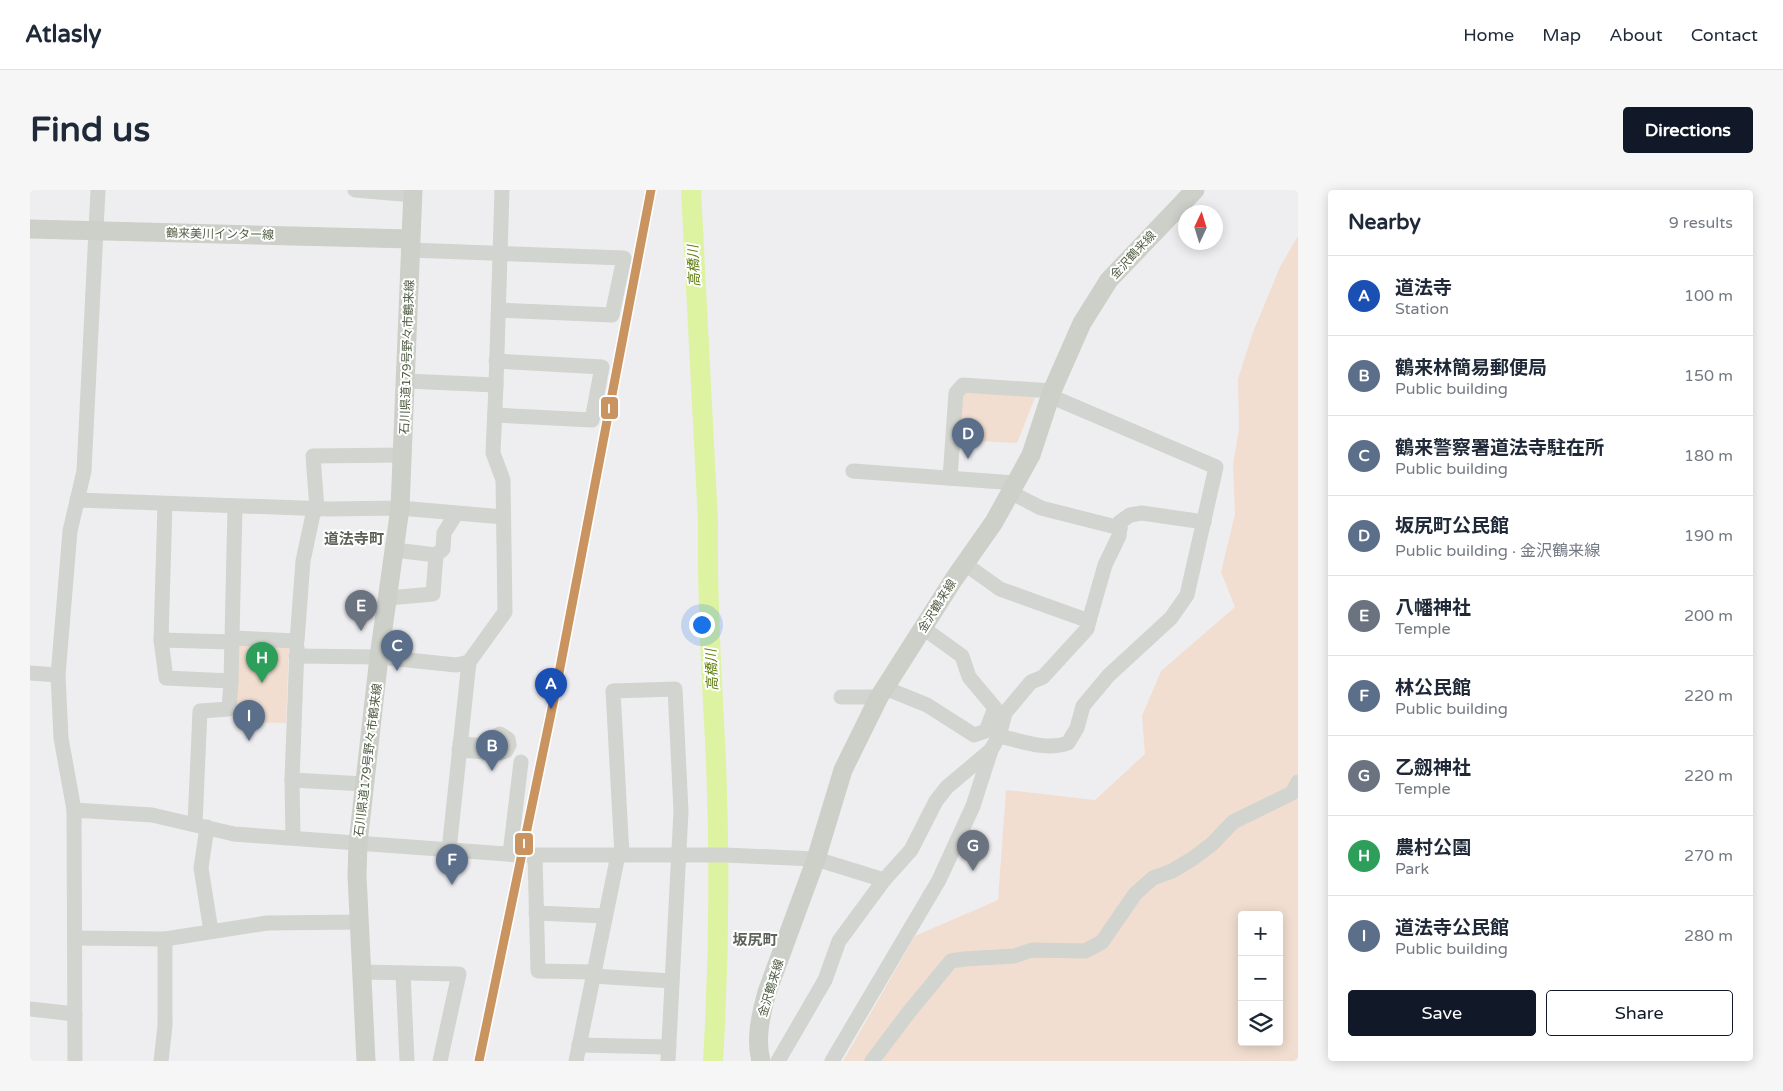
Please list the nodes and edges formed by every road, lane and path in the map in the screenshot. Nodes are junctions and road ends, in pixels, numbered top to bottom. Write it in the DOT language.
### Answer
graph roads {
  1 [pos="98,190"];
  2 [pos="356,190"];
  3 [pos="502,190"];
  4 [pos="1195,190"];
  5 [pos="413,192"];
  6 [pos="30,229"];
  7 [pos="97,231"];
  8 [pos="410,245"];
  9 [pos="501,254"];
  10 [pos="499,310"];
  11 [pos="496,361"];
  12 [pos="406,381"];
  13 [pos="496,385"];
  14 [pos="1051,394"];
  15 [pos="495,415"];
  16 [pos="403,455"];
  17 [pos="853,471"];
  18 [pos="950,478"];
  19 [pos="1013,488"];
  20 [pos="77,500"];
  21 [pos="166,504"];
  22 [pos="235,506"];
  23 [pos="400,508"];
  24 [pos="317,509"];
  25 [pos="456,514"];
  26 [pos="504,517"];
  27 [pos="1204,522"];
  28 [pos="1120,528"];
  29 [pos="395,550"];
  30 [pos="436,555"];
  31 [pos="965,564"];
  32 [pos="388,598"];
  33 [pos="1088,621"];
  34 [pos="923,628"];
  35 [pos="161,640"];
  36 [pos="232,640"];
  37 [pos="296,648"];
  38 [pos="380,657"];
  39 [pos="469,662"];
  40 [pos="30,673"];
  41 [pos="58,676"];
  42 [pos="231,680"];
  43 [pos="882,692"];
  44 [pos="841,697"];
  45 [pos="995,743"];
  46 [pos="521,762"];
  47 [pos="292,780"];
  48 [pos="1298,782"];
  49 [pos="364,784"];
  50 [pos="74,810"];
  51 [pos="201,825"];
  52 [pos="293,837"];
  53 [pos="358,843"];
  54 [pos="449,850"];
  55 [pos="510,854"];
  56 [pos="620,855"];
  57 [pos="679,855"];
  58 [pos="535,856"];
  59 [pos="816,859"];
  60 [pos="884,880"];
  61 [pos="536,913"];
  62 [pos="605,916"];
  63 [pos="360,922"];
  64 [pos="211,931"];
  65 [pos="76,938"];
  66 [pos="165,939"];
  67 [pos="362,972"];
  68 [pos="403,973"];
  69 [pos="593,974"];
  70 [pos="672,981"];
  71 [pos="30,1009"];
  72 [pos="74,1014"];
  73 [pos="579,1044"];
  74 [pos="668,1054"];
  75 [pos="75,1061"];
  76 [pos="161,1061"];
  77 [pos="366,1061"];
  78 [pos="407,1061"];
  79 [pos="440,1061"];
  80 [pos="576,1061"];
  81 [pos="761,1061"];
  82 [pos="778,1061"];
  83 [pos="832,1061"];
  84 [pos="872,1061"];
  1 -- 7 [label="street"];
  2 -- 5 [label="street"];
  3 -- 9 [label="street"];
  4 -- 14 [label="main road, 金沢鶴来線"];
  5 -- 8 [label="main road, 石川県道179号野々市鶴来線"];
  6 -- 7 [label="main road, 鶴来美川インター線"];
  7 -- 8 [label="main road, 鶴来美川インター線"];
  7 -- 20 [label="street"];
  8 -- 9 [label="street"];
  8 -- 12 [label="main road, 石川県道179号野々市鶴来線"];
  9 -- 10 [label="street"];
  9 -- 10 [label="street"];
  10 -- 11 [label="street"];
  11 -- 13 [label="street"];
  11 -- 15 [label="street"];
  12 -- 13 [label="street"];
  12 -- 16 [label="main road, 石川県道179号野々市鶴来線"];
  13 -- 15 [label="street"];
  14 -- 18 [label="street"];
  14 -- 19 [label="main road, 金沢鶴来線"];
  14 -- 27 [label="street"];
  15 -- 26 [label="street"];
  16 -- 23 [label="main road, 石川県道179号野々市鶴来線"];
  16 -- 24 [label="street"];
  17 -- 18 [label="street"];
  18 -- 19 [label="street"];
  19 -- 28 [label="street"];
  19 -- 31 [label="main road, 金沢鶴来線"];
  20 -- 21 [label="street"];
  20 -- 41 [label="street"];
  21 -- 22 [label="street"];
  21 -- 35 [label="street"];
  22 -- 24 [label="street"];
  22 -- 36 [label="street"];
  23 -- 24 [label="street"];
  23 -- 25 [label="street"];
  23 -- 29 [label="main road, 石川県道179号野々市鶴来線"];
  24 -- 37 [label="street"];
  25 -- 26 [label="street"];
  25 -- 30 [label="street"];
  26 -- 39 [label="street"];
  27 -- 28 [label="street"];
  27 -- 45 [label="street"];
  28 -- 33 [label="street"];
  29 -- 30 [label="street"];
  29 -- 32 [label="main road, 石川県道179号野々市鶴来線"];
  30 -- 32 [label="street"];
  31 -- 33 [label="street"];
  31 -- 34 [label="main road, 金沢鶴来線"];
  32 -- 38 [label="main road, 石川県道179号野々市鶴来線"];
  33 -- 45 [label="street"];
  34 -- 43 [label="main road, 金沢鶴来線"];
  34 -- 43 [label="street"];
  35 -- 36 [label="street"];
  35 -- 42 [label="street"];
  36 -- 37 [label="street"];
  36 -- 42 [label="street"];
  37 -- 38 [label="street"];
  37 -- 47 [label="street"];
  38 -- 39 [label="street"];
  38 -- 49 [label="main road, 石川県道179号野々市鶴来線"];
  39 -- 54 [label="street"];
  40 -- 41 [label="street"];
  41 -- 50 [label="street"];
  42 -- 51 [label="street"];
  43 -- 44 [label="street"];
  43 -- 59 [label="main road, 金沢鶴来線"];
  45 -- 60 [label="street"];
  45 -- 83 [label="street"];
  46 -- 55 [label="street"];
  47 -- 49 [label="street"];
  47 -- 52 [label="street"];
  48 -- 84 [label="street"];
  49 -- 53 [label="main road, 石川県道179号野々市鶴来線"];
  50 -- 51 [label="street"];
  50 -- 65 [label="street"];
  51 -- 52 [label="street"];
  51 -- 64 [label="street"];
  52 -- 53 [label="street"];
  53 -- 54 [label="street"];
  53 -- 63 [label="main road, 石川県道179号野々市鶴来線"];
  54 -- 55 [label="street"];
  55 -- 58 [label="street"];
  56 -- 57 [label="street"];
  56 -- 57 [label="street"];
  56 -- 58 [label="street"];
  56 -- 62 [label="street"];
  57 -- 59 [label="street"];
  57 -- 70 [label="street"];
  58 -- 61 [label="street"];
  59 -- 60 [label="street"];
  59 -- 81 [label="main road, 金沢鶴来線"];
  60 -- 82 [label="street"];
  61 -- 62 [label="street"];
  61 -- 69 [label="street"];
  62 -- 69 [label="street"];
  63 -- 64 [label="street"];
  63 -- 67 [label="main road, 石川県道179号野々市鶴来線"];
  64 -- 66 [label="street"];
  65 -- 66 [label="street"];
  65 -- 72 [label="street"];
  66 -- 76 [label="street"];
  67 -- 68 [label="street"];
  67 -- 77 [label="main road, 石川県道179号野々市鶴来線"];
  68 -- 78 [label="street"];
  68 -- 79 [label="street"];
  69 -- 70 [label="street"];
  69 -- 73 [label="street"];
  70 -- 74 [label="street"];
  71 -- 72 [label="street"];
  72 -- 75 [label="street"];
  73 -- 74 [label="street"];
  73 -- 80 [label="street"];
}
